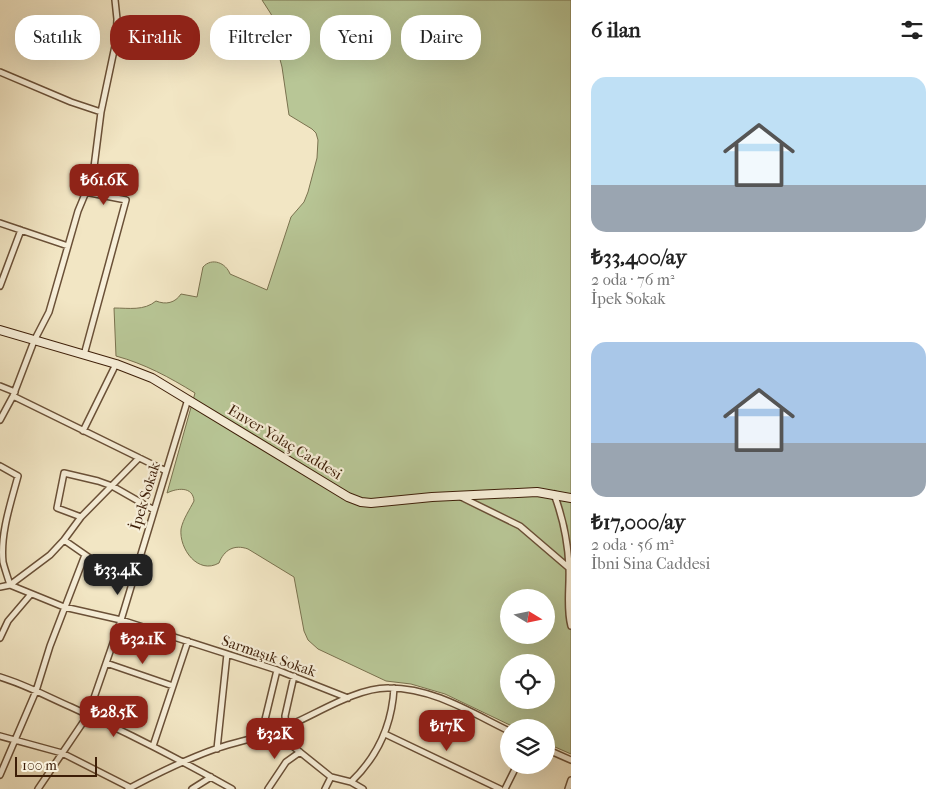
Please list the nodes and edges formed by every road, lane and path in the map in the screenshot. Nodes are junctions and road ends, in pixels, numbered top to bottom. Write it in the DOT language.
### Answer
graph roads {
  1 [pos="115,0"];
  2 [pos="0,72"];
  3 [pos="101,112"];
  4 [pos="85,192"];
  5 [pos="0,222"];
  6 [pos="20,230"];
  7 [pos="68,246"];
  8 [pos="0,286"];
  9 [pos="0,330"];
  10 [pos="34,341"];
  11 [pos="84,355"];
  12 [pos="116,364"];
  13 [pos="0,386"];
  14 [pos="14,394"];
  15 [pos="188,399"];
  16 [pos="0,420"];
  17 [pos="83,431"];
  18 [pos="139,458"];
  19 [pos="0,466"];
  20 [pos="166,471"];
  21 [pos="112,486"];
  22 [pos="554,494"];
  23 [pos="458,496"];
  24 [pos="571,498"];
  25 [pos="154,510"];
  26 [pos="81,517"];
  27 [pos="64,540"];
  28 [pos="85,555"];
  29 [pos="569,568"];
  30 [pos="132,584"];
  31 [pos="10,585"];
  32 [pos="0,588"];
  33 [pos="31,594"];
  34 [pos="64,607"];
  35 [pos="121,620"];
  36 [pos="571,626"];
  37 [pos="0,638"];
  38 [pos="188,641"];
  39 [pos="227,654"];
  40 [pos="106,663"];
  41 [pos="277,670"];
  42 [pos="294,676"];
  43 [pos="0,677"];
  44 [pos="173,686"];
  45 [pos="394,688"];
  46 [pos="36,691"];
  47 [pos="348,698"];
  48 [pos="88,715"];
  49 [pos="500,727"];
  50 [pos="286,728"];
  51 [pos="275,732"];
  52 [pos="385,734"];
  53 [pos="0,736"];
  54 [pos="262,736"];
  55 [pos="14,741"];
  56 [pos="153,746"];
  57 [pos="217,749"];
  58 [pos="300,752"];
  59 [pos="62,753"];
  60 [pos="555,753"];
  61 [pos="571,760"];
  62 [pos="185,763"];
  63 [pos="512,774"];
  64 [pos="0,775"];
  65 [pos="211,777"];
  66 [pos="331,777"];
  67 [pos="571,780"];
  68 [pos="351,782"];
  69 [pos="133,788"];
  70 [pos="38,789"];
  71 [pos="192,789"];
  72 [pos="232,789"];
  73 [pos="268,789"];
  74 [pos="325,789"];
  75 [pos="363,789"];
  76 [pos="500,789"];
  77 [pos="505,789"];
  78 [pos="568,789"];
  1 -- 3 [label="street"];
  2 -- 3 [label="street"];
  3 -- 4 [label="street"];
  4 -- 7 [label="street"];
  4 -- 11 [label="street"];
  5 -- 6 [label="street"];
  6 -- 7 [label="street"];
  6 -- 8 [label="street"];
  7 -- 10 [label="street"];
  9 -- 10 [label="street, Enver Yolaç Caddesi"];
  10 -- 11 [label="street, Enver Yolaç Caddesi"];
  10 -- 14 [label="street"];
  11 -- 12 [label="street, Enver Yolaç Caddesi"];
  12 -- 15 [label="street, Enver Yolaç Caddesi"];
  12 -- 17 [label="street"];
  13 -- 14 [label="street"];
  14 -- 16 [label="street"];
  14 -- 17 [label="street"];
  15 -- 20 [label="street, İpek Sokak"];
  15 -- 23 [label="street, Enver Yolaç Caddesi"];
  17 -- 18 [label="street"];
  18 -- 20 [label="street"];
  18 -- 21 [label="street"];
  19 -- 31 [label="street"];
  20 -- 25 [label="street, İpek Sokak"];
  21 -- 25 [label="street"];
  21 -- 26 [label="street"];
  21 -- 26 [label="street"];
  22 -- 23 [label="street, Enver Yolaç Caddesi"];
  22 -- 24 [label="street, Enver Yolaç Caddesi"];
  22 -- 29 [label="street"];
  23 -- 29 [label="street"];
  25 -- 30 [label="street, İpek Sokak"];
  26 -- 27 [label="street"];
  27 -- 28 [label="street"];
  27 -- 31 [label="street"];
  28 -- 30 [label="street"];
  28 -- 34 [label="street"];
  29 -- 36 [label="street"];
  30 -- 35 [label="street, İpek Sokak"];
  31 -- 32 [label="street"];
  31 -- 33 [label="street, Sarmaşık Sokak"];
  33 -- 34 [label="street, Sarmaşık Sokak"];
  33 -- 37 [label="street"];
  34 -- 35 [label="street, Sarmaşık Sokak"];
  34 -- 46 [label="street"];
  35 -- 38 [label="street, Sarmaşık Sokak"];
  35 -- 40 [label="street, İpek Sokak"];
  38 -- 39 [label="street, Sarmaşık Sokak"];
  38 -- 44 [label="street"];
  39 -- 41 [label="street, Sarmaşık Sokak"];
  39 -- 57 [label="street"];
  40 -- 44 [label="street"];
  40 -- 48 [label="street, İpek Sokak"];
  41 -- 42 [label="street, Sarmaşık Sokak"];
  41 -- 54 [label="street"];
  42 -- 47 [label="street, Sarmaşık Sokak"];
  42 -- 50 [label="street"];
  43 -- 46 [label="street"];
  44 -- 56 [label="street"];
  45 -- 47 [label="street"];
  45 -- 49 [label="street"];
  45 -- 52 [label="street"];
  46 -- 48 [label="street"];
  46 -- 55 [label="street"];
  47 -- 50 [label="street"];
  48 -- 56 [label="street"];
  48 -- 59 [label="street, İpek Sokak"];
  50 -- 51 [label="street"];
  51 -- 54 [label="street"];
  51 -- 58 [label="street"];
  52 -- 68 [label="street"];
  52 -- 76 [label="street"];
  53 -- 55 [label="street"];
  54 -- 57 [label="street"];
  55 -- 59 [label="street"];
  55 -- 64 [label="street"];
  56 -- 62 [label="street"];
  57 -- 62 [label="street"];
  58 -- 66 [label="street"];
  58 -- 73 [label="street"];
  59 -- 69 [label="street"];
  59 -- 70 [label="street, İpek Sokak"];
  60 -- 61 [label="street"];
  62 -- 65 [label="street"];
  62 -- 69 [label="street"];
  63 -- 77 [label="street"];
  65 -- 71 [label="street"];
  65 -- 72 [label="street"];
  66 -- 68 [label="street"];
  66 -- 74 [label="street"];
  67 -- 78 [label="street"];
  68 -- 75 [label="street"];
}
